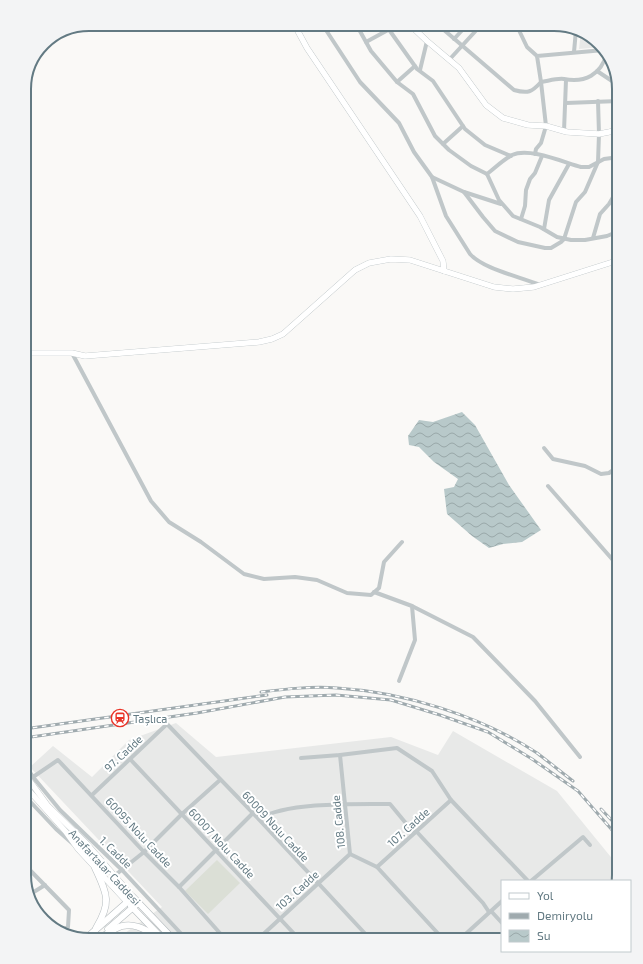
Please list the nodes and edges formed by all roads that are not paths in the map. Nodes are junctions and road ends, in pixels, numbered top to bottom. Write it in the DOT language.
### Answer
graph roads {
  1 [pos="298,31"];
  2 [pos="327,31"];
  3 [pos="360,31"];
  4 [pos="386,31"];
  5 [pos="389,31"];
  6 [pos="416,31"];
  7 [pos="445,31"];
  8 [pos="461,31"];
  9 [pos="476,31"];
  10 [pos="519,31"];
  11 [pos="576,35"];
  12 [pos="454,39"];
  13 [pos="366,42"];
  14 [pos="427,42"];
  15 [pos="462,46"];
  16 [pos="597,50"];
  17 [pos="574,52"];
  18 [pos="537,56"];
  19 [pos="450,60"];
  20 [pos="604,60"];
  21 [pos="415,66"];
  22 [pos="420,70"];
  23 [pos="597,72"];
  24 [pos="566,80"];
  25 [pos="612,81"];
  26 [pos="397,82"];
  27 [pos="542,82"];
  28 [pos="598,101"];
  29 [pos="612,101"];
  30 [pos="566,103"];
  31 [pos="463,126"];
  32 [pos="546,126"];
  33 [pos="564,131"];
  34 [pos="612,131"];
  35 [pos="599,134"];
  36 [pos="443,144"];
  37 [pos="535,154"];
  38 [pos="511,156"];
  39 [pos="542,156"];
  40 [pos="612,157"];
  41 [pos="598,162"];
  42 [pos="569,164"];
  43 [pos="487,174"];
  44 [pos="432,177"];
  45 [pos="464,192"];
  46 [pos="612,199"];
  47 [pos="503,205"];
  48 [pos="520,219"];
  49 [pos="544,229"];
  50 [pos="612,234"];
  51 [pos="564,238"];
  52 [pos="594,238"];
  53 [pos="612,262"];
  54 [pos="444,271"];
  55 [pos="540,285"];
  56 [pos="31,353"];
  57 [pos="72,353"];
  58 [pos="544,448"];
  59 [pos="612,471"];
  60 [pos="548,486"];
  61 [pos="402,542"];
  62 [pos="612,559"];
  63 [pos="374,592"];
  64 [pos="412,606"];
  65 [pos="399,681"];
  66 [pos="167,724"];
  67 [pos="340,756"];
  68 [pos="580,757"];
  69 [pos="301,758"];
  70 [pos="130,759"];
  71 [pos="31,774"];
  72 [pos="33,777"];
  73 [pos="220,780"];
  74 [pos="31,783"];
  75 [pos="31,793"];
  76 [pos="92,795"];
  77 [pos="452,800"];
  78 [pos="31,802"];
  79 [pos="345,804"];
  80 [pos="253,813"];
  81 [pos="182,814"];
  82 [pos="259,820"];
  83 [pos="415,832"];
  84 [pos="590,845"];
  85 [pos="78,849"];
  86 [pos="216,850"];
  87 [pos="144,852"];
  88 [pos="350,854"];
  89 [pos="377,867"];
  90 [pos="95,868"];
  91 [pos="122,870"];
  92 [pos="31,871"];
  93 [pos="114,876"];
  94 [pos="527,880"];
  95 [pos="318,883"];
  96 [pos="45,885"];
  97 [pos="179,887"];
  98 [pos="34,892"];
  99 [pos="133,897"];
  100 [pos="127,902"];
  101 [pos="501,902"];
  102 [pos="138,903"];
  103 [pos="132,908"];
  104 [pos="490,912"];
  105 [pos="279,918"];
  106 [pos="501,922"];
  107 [pos="66,928"];
  108 [pos="94,932"];
  109 [pos="104,933"];
  110 [pos="107,933"];
  111 [pos="152,933"];
  112 [pos="156,933"];
  113 [pos="167,933"];
  114 [pos="180,933"];
  115 [pos="220,933"];
  116 [pos="264,933"];
  117 [pos="293,933"];
  118 [pos="364,933"];
  119 [pos="438,933"];
  120 [pos="467,933"];
  1 -- 54 [label="main road"];
  2 -- 44 [label="street"];
  3 -- 13 [label="street"];
  4 -- 13 [label="street"];
  5 -- 21 [label="street"];
  6 -- 14 [label="main road"];
  7 -- 12 [label="street"];
  8 -- 12 [label="street"];
  9 -- 15 [label="street"];
  10 -- 18 [label="street"];
  11 -- 17 [label="street"];
  12 -- 15 [label="street"];
  13 -- 26 [label="street"];
  14 -- 19 [label="main road"];
  14 -- 22 [label="street"];
  15 -- 19 [label="street"];
  15 -- 27 [label="street"];
  16 -- 17 [label="street"];
  17 -- 18 [label="street"];
  18 -- 27 [label="street"];
  19 -- 32 [label="main road"];
  20 -- 23 [label="street"];
  21 -- 22 [label="street"];
  21 -- 26 [label="street"];
  22 -- 31 [label="street"];
  23 -- 24 [label="street"];
  23 -- 25 [label="street"];
  24 -- 27 [label="street"];
  24 -- 30 [label="street"];
  26 -- 36 [label="street"];
  27 -- 32 [label="street"];
  28 -- 29 [label="street"];
  28 -- 30 [label="street"];
  28 -- 35 [label="street"];
  30 -- 33 [label="street"];
  31 -- 36 [label="street"];
  31 -- 38 [label="street"];
  32 -- 33 [label="main road"];
  32 -- 37 [label="street"];
  33 -- 35 [label="main road"];
  34 -- 35 [label="main road"];
  35 -- 41 [label="street"];
  36 -- 43 [label="street"];
  37 -- 38 [label="street"];
  37 -- 39 [label="street"];
  38 -- 43 [label="street"];
  39 -- 42 [label="street"];
  39 -- 48 [label="street"];
  40 -- 41 [label="street"];
  41 -- 42 [label="street"];
  41 -- 51 [label="street"];
  42 -- 49 [label="street"];
  43 -- 47 [label="street"];
  44 -- 45 [label="street"];
  44 -- 55 [label="street"];
  45 -- 47 [label="street"];
  45 -- 51 [label="street"];
  46 -- 52 [label="street"];
  47 -- 48 [label="street"];
  48 -- 49 [label="street"];
  49 -- 51 [label="street"];
  50 -- 52 [label="street"];
  51 -- 52 [label="street"];
  53 -- 55 [label="main road"];
  54 -- 55 [label="main road"];
  54 -- 57 [label="main road"];
  56 -- 57 [label="main road"];
  57 -- 63 [label="street"];
  58 -- 59 [label="street"];
  60 -- 62 [label="street"];
  61 -- 63 [label="street"];
  63 -- 64 [label="street"];
  64 -- 65 [label="street"];
  64 -- 68 [label="street"];
  66 -- 70 [label="street, 97. Cadde"];
  66 -- 73 [label="street, 60009 Nolu Cadde"];
  67 -- 69 [label="street"];
  67 -- 77 [label="street"];
  67 -- 79 [label="street, 108. Cadde"];
  70 -- 76 [label="street, 97. Cadde"];
  70 -- 81 [label="street, 60007 Nolu Cadde"];
  71 -- 72 [label="street, 1. Cadde"];
  72 -- 76 [label="street, 60095 Nolu Cadde"];
  72 -- 91 [label="street, 1. Cadde"];
  73 -- 80 [label="street, 60009 Nolu Cadde"];
  73 -- 81 [label="street"];
  74 -- 93 [label="main road, Anafartalar Caddesi"];
  75 -- 85 [label="main road, Anafartalar Caddesi"];
  76 -- 87 [label="street, 60095 Nolu Cadde"];
  77 -- 83 [label="street, 107. Cadde"];
  77 -- 94 [label="street"];
  78 -- 85 [label="street"];
  79 -- 82 [label="street"];
  79 -- 83 [label="street"];
  79 -- 88 [label="street, 108. Cadde"];
  80 -- 82 [label="street, 60009 Nolu Cadde"];
  80 -- 86 [label="street"];
  81 -- 86 [label="street, 60007 Nolu Cadde"];
  81 -- 87 [label="street"];
  82 -- 95 [label="street, 60009 Nolu Cadde"];
  83 -- 89 [label="street, 107. Cadde"];
  83 -- 104 [label="street"];
  84 -- 94 [label="street"];
  85 -- 90 [label="main road, Anafartalar Caddesi"];
  86 -- 97 [label="street"];
  86 -- 105 [label="street, 60007 Nolu Cadde"];
  87 -- 91 [label="street"];
  87 -- 97 [label="street, 60095 Nolu Cadde"];
  88 -- 89 [label="street, 108. Cadde"];
  88 -- 95 [label="street, 103. Cadde"];
  89 -- 119 [label="street, 108. Cadde"];
  90 -- 100 [label="main road, Anafartalar Caddesi"];
  90 -- 108 [label="main road"];
  91 -- 93 [label="street"];
  91 -- 114 [label="street, 1. Cadde"];
  92 -- 96 [label="street"];
  93 -- 99 [label="main road, Anafartalar Caddesi"];
  95 -- 105 [label="street, 103. Cadde"];
  95 -- 118 [label="street, 60009 Nolu Cadde"];
  96 -- 98 [label="street"];
  96 -- 107 [label="street"];
  97 -- 115 [label="street, 60095 Nolu Cadde"];
  99 -- 100 [label="main road"];
  99 -- 102 [label="main road, Anafartalar Caddesi"];
  100 -- 103 [label="main road, Anafartalar Caddesi"];
  100 -- 108 [label="main road"];
  101 -- 104 [label="street"];
  102 -- 103 [label="main road"];
  102 -- 113 [label="main road, Anafartalar Caddesi"];
  103 -- 109 [label="main road"];
  103 -- 112 [label="main road, Anafartalar Caddesi"];
  104 -- 106 [label="street"];
  104 -- 120 [label="street"];
  105 -- 116 [label="street, 103. Cadde"];
  105 -- 117 [label="street, 60007 Nolu Cadde"];
  110 -- 111 [label="main road"];
}
